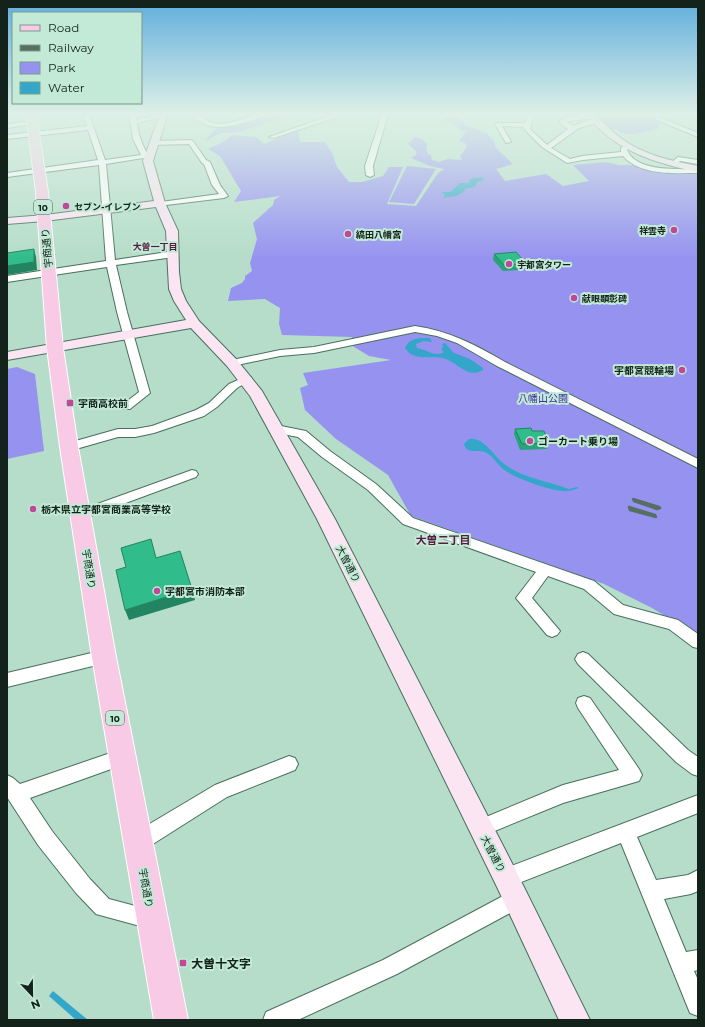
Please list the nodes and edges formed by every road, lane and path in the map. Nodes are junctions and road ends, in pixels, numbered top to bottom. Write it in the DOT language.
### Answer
graph roads {
  1 [pos="39,162"];
  2 [pos="102,162"];
  3 [pos="151,162"];
  4 [pos="204,162"];
  5 [pos="369,162"];
  6 [pos="633,162"];
  7 [pos="668,162"];
  8 [pos="674,164"];
  9 [pos="40,170"];
  10 [pos="698,170"];
  11 [pos="7,175"];
  12 [pos="370,175"];
  13 [pos="7,180"];
  14 [pos="161,204"];
  15 [pos="105,210"];
  16 [pos="45,218"];
  17 [pos="7,221"];
  18 [pos="174,254"];
  19 [pos="111,264"];
  20 [pos="49,273"];
  21 [pos="7,279"];
  22 [pos="194,323"];
  23 [pos="128,334"];
  24 [pos="55,348"];
  25 [pos="7,356"];
  26 [pos="232,363"];
  27 [pos="247,379"];
  28 [pos="126,407"];
  29 [pos="276,429"];
  30 [pos="69,447"];
  31 [pos="698,464"];
  32 [pos="192,474"];
  33 [pos="80,515"];
  34 [pos="545,570"];
  35 [pos="552,631"];
  36 [pos="698,642"];
  37 [pos="104,656"];
  38 [pos="583,659"];
  39 [pos="7,680"];
  40 [pos="584,703"];
  41 [pos="122,758"];
  42 [pos="289,764"];
  43 [pos="698,768"];
  44 [pos="12,789"];
  45 [pos="698,804"];
  46 [pos="480,828"];
  47 [pos="626,832"];
  48 [pos="138,842"];
  49 [pos="506,878"];
  50 [pos="698,880"];
  51 [pos="651,892"];
  52 [pos="516,899"];
  53 [pos="152,919"];
  54 [pos="689,962"];
  55 [pos="698,1005"];
  56 [pos="171,1020"];
  57 [pos="274,1020"];
  58 [pos="575,1020"];
  1 -- 9 [label="main road, 宇商通り / 10"];
  2 -- 9 [label="street"];
  2 -- 15 [label="street"];
  3 -- 14 [label="street, 大曽通り"];
  4 -- 14 [label="street"];
  5 -- 12 [label="street"];
  6 -- 10 [label="street"];
  7 -- 8 [label="street"];
  8 -- 10 [label="street"];
  9 -- 11 [label="street"];
  9 -- 16 [label="main road, 宇商通り / 10"];
  11 -- 13 [label="street"];
  14 -- 15 [label="street"];
  14 -- 18 [label="street, 大曽通り"];
  15 -- 16 [label="street"];
  15 -- 19 [label="street"];
  16 -- 17 [label="street"];
  16 -- 20 [label="main road, 宇商通り / 10"];
  18 -- 19 [label="street"];
  18 -- 22 [label="street, 大曽通り"];
  19 -- 20 [label="street"];
  19 -- 23 [label="street"];
  20 -- 21 [label="street"];
  20 -- 24 [label="main road, 宇商通り / 10"];
  22 -- 23 [label="street"];
  22 -- 26 [label="street, 大曽通り"];
  23 -- 24 [label="street"];
  23 -- 28 [label="street"];
  24 -- 25 [label="street"];
  24 -- 30 [label="main road, 宇商通り / 10"];
  26 -- 27 [label="street, 大曽通り"];
  26 -- 31 [label="street"];
  27 -- 29 [label="street, 大曽通り"];
  27 -- 30 [label="street"];
  29 -- 34 [label="street"];
  29 -- 46 [label="street, 大曽通り"];
  30 -- 33 [label="main road, 宇商通り / 10"];
  32 -- 33 [label="street"];
  33 -- 37 [label="main road, 宇商通り / 10"];
  34 -- 35 [label="street"];
  34 -- 36 [label="street"];
  37 -- 39 [label="street"];
  37 -- 41 [label="main road, 宇商通り / 10"];
  38 -- 43 [label="street"];
  40 -- 46 [label="street"];
  41 -- 44 [label="street"];
  41 -- 48 [label="main road, 宇商通り / 10"];
  42 -- 48 [label="street"];
  44 -- 53 [label="street"];
  45 -- 47 [label="street"];
  46 -- 49 [label="street, 大曽通り"];
  47 -- 49 [label="street"];
  47 -- 51 [label="street"];
  48 -- 53 [label="main road, 宇商通り / 10"];
  49 -- 52 [label="street, 大曽通り"];
  50 -- 51 [label="street"];
  51 -- 54 [label="street"];
  52 -- 57 [label="street"];
  52 -- 58 [label="street, 大曽通り"];
  53 -- 56 [label="main road, 宇商通り / 10"];
  54 -- 55 [label="street"];
}
